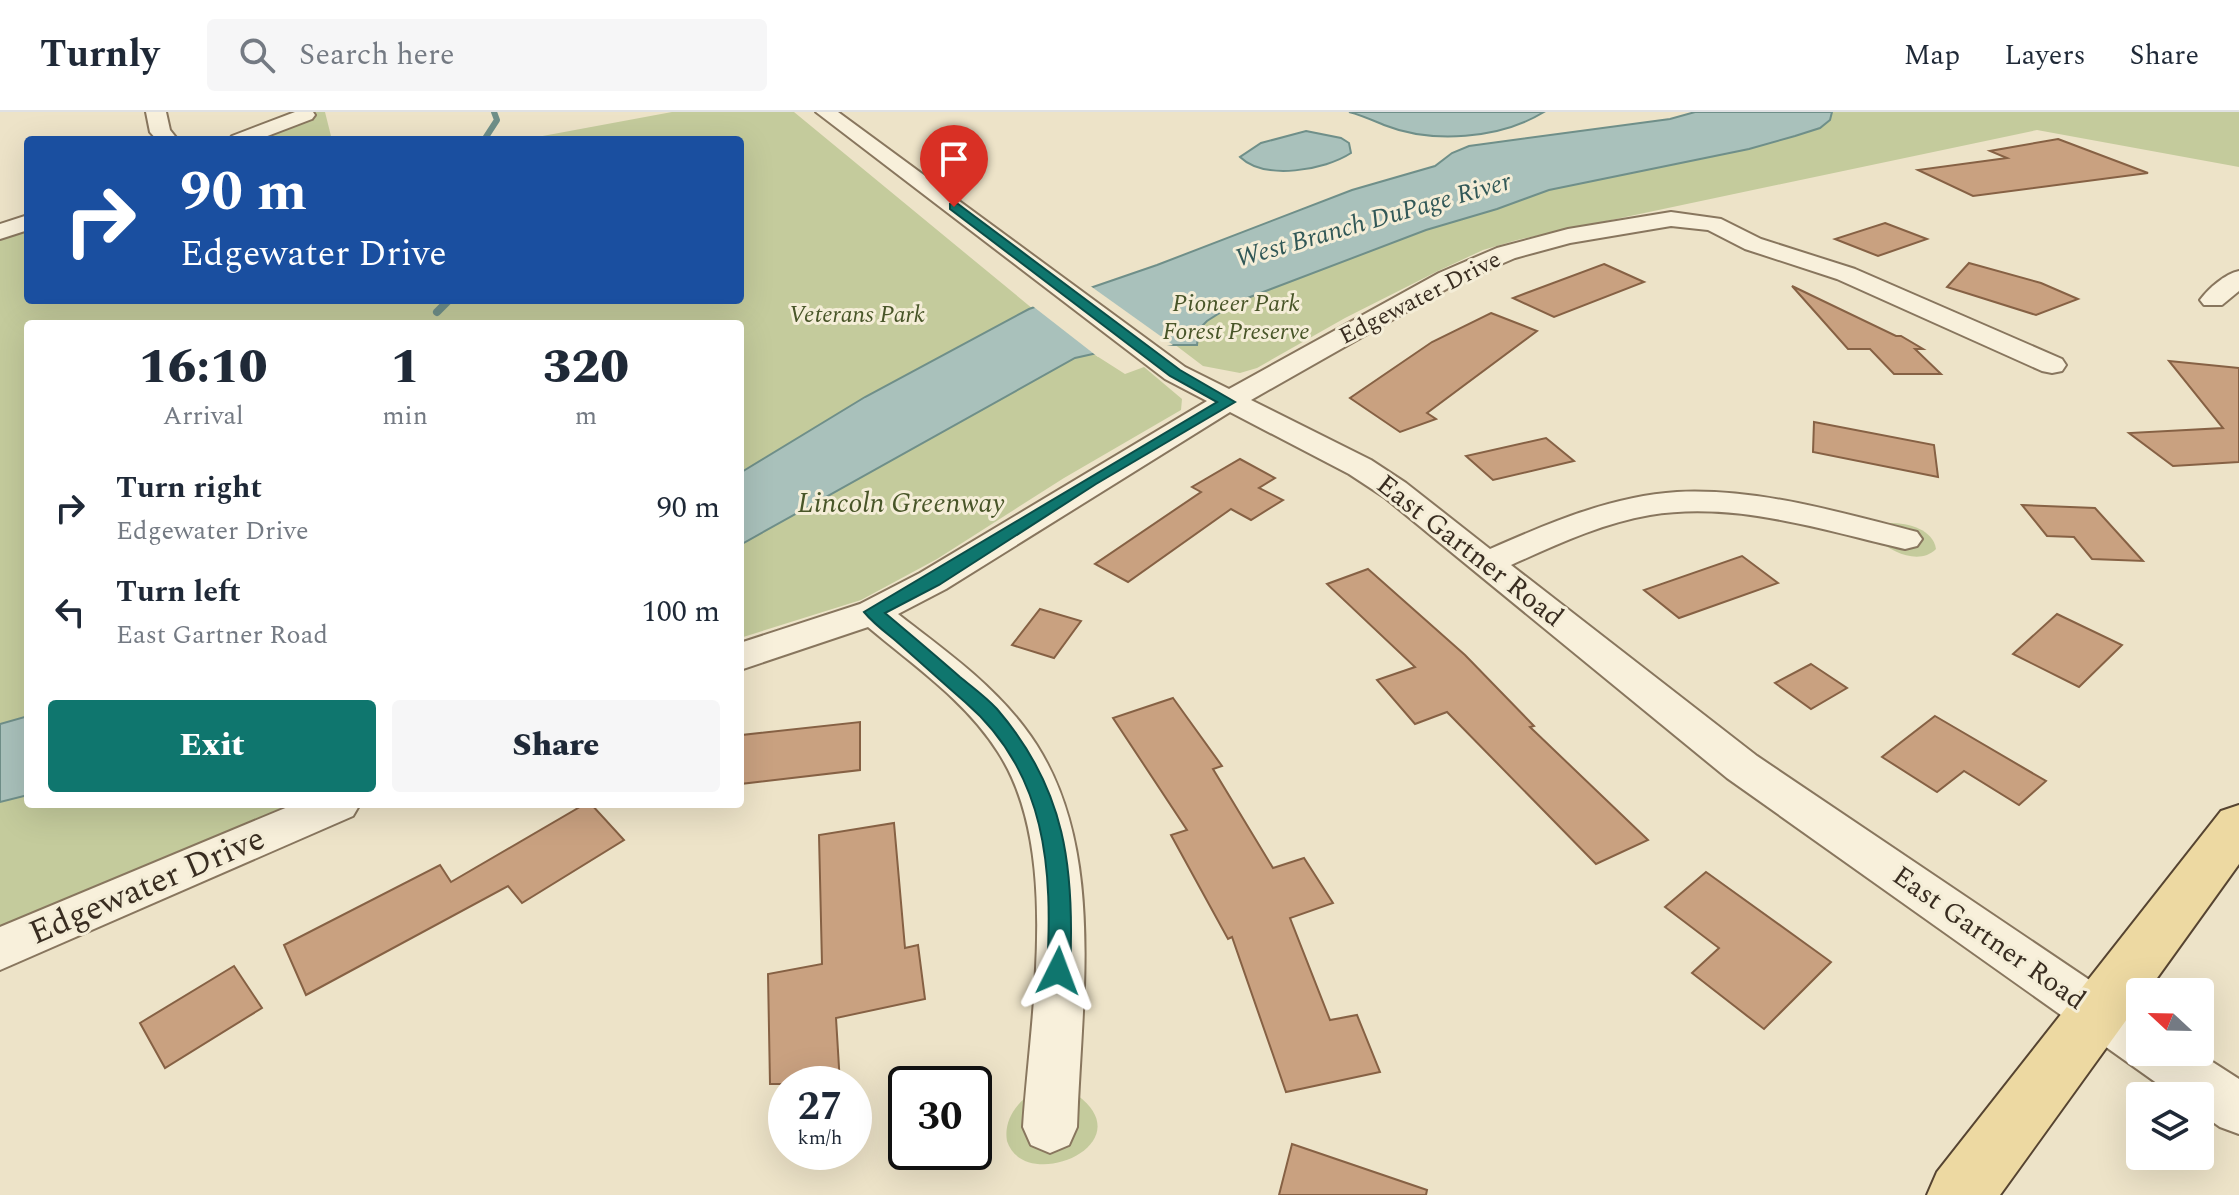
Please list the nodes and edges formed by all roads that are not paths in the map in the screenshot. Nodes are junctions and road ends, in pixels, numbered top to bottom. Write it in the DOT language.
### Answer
graph roads {
  1 [pos="156,112"];
  2 [pos="826,112"];
  3 [pos="305,115"];
  4 [pos="164,136"];
  5 [pos="250,136"];
  6 [pos="24,223"];
  7 [pos="0,232"];
  8 [pos="2239,278"];
  9 [pos="2213,300"];
  10 [pos="2052,365"];
  11 [pos="1228,402"];
  12 [pos="1905,539"];
  13 [pos="1489,562"];
  14 [pos="873,612"];
  15 [pos="744,656"];
  16 [pos="329,808"];
  17 [pos="2239,825"];
  18 [pos="0,949"];
  19 [pos="2119,1028"];
  20 [pos="2174,1066"];
  21 [pos="2239,1109"];
  22 [pos="1050,1127"];
  23 [pos="1960,1195"];
  1 -- 4 [label="street"];
  2 -- 11 [label="street, East Gartner Road"];
  3 -- 5 [label="street"];
  6 -- 7 [label="street"];
  8 -- 9 [label="street"];
  10 -- 11 [label="street, Edgewater Drive"];
  11 -- 13 [label="street, East Gartner Road"];
  11 -- 14 [label="street, Edgewater Drive"];
  12 -- 13 [label="street"];
  13 -- 19 [label="street, East Gartner Road"];
  14 -- 15 [label="street, Edgewater Drive"];
  14 -- 22 [label="street"];
  16 -- 18 [label="street, Edgewater Drive"];
  17 -- 19 [label="main road"];
  19 -- 23 [label="main road"];
  20 -- 21 [label="street"];
}
